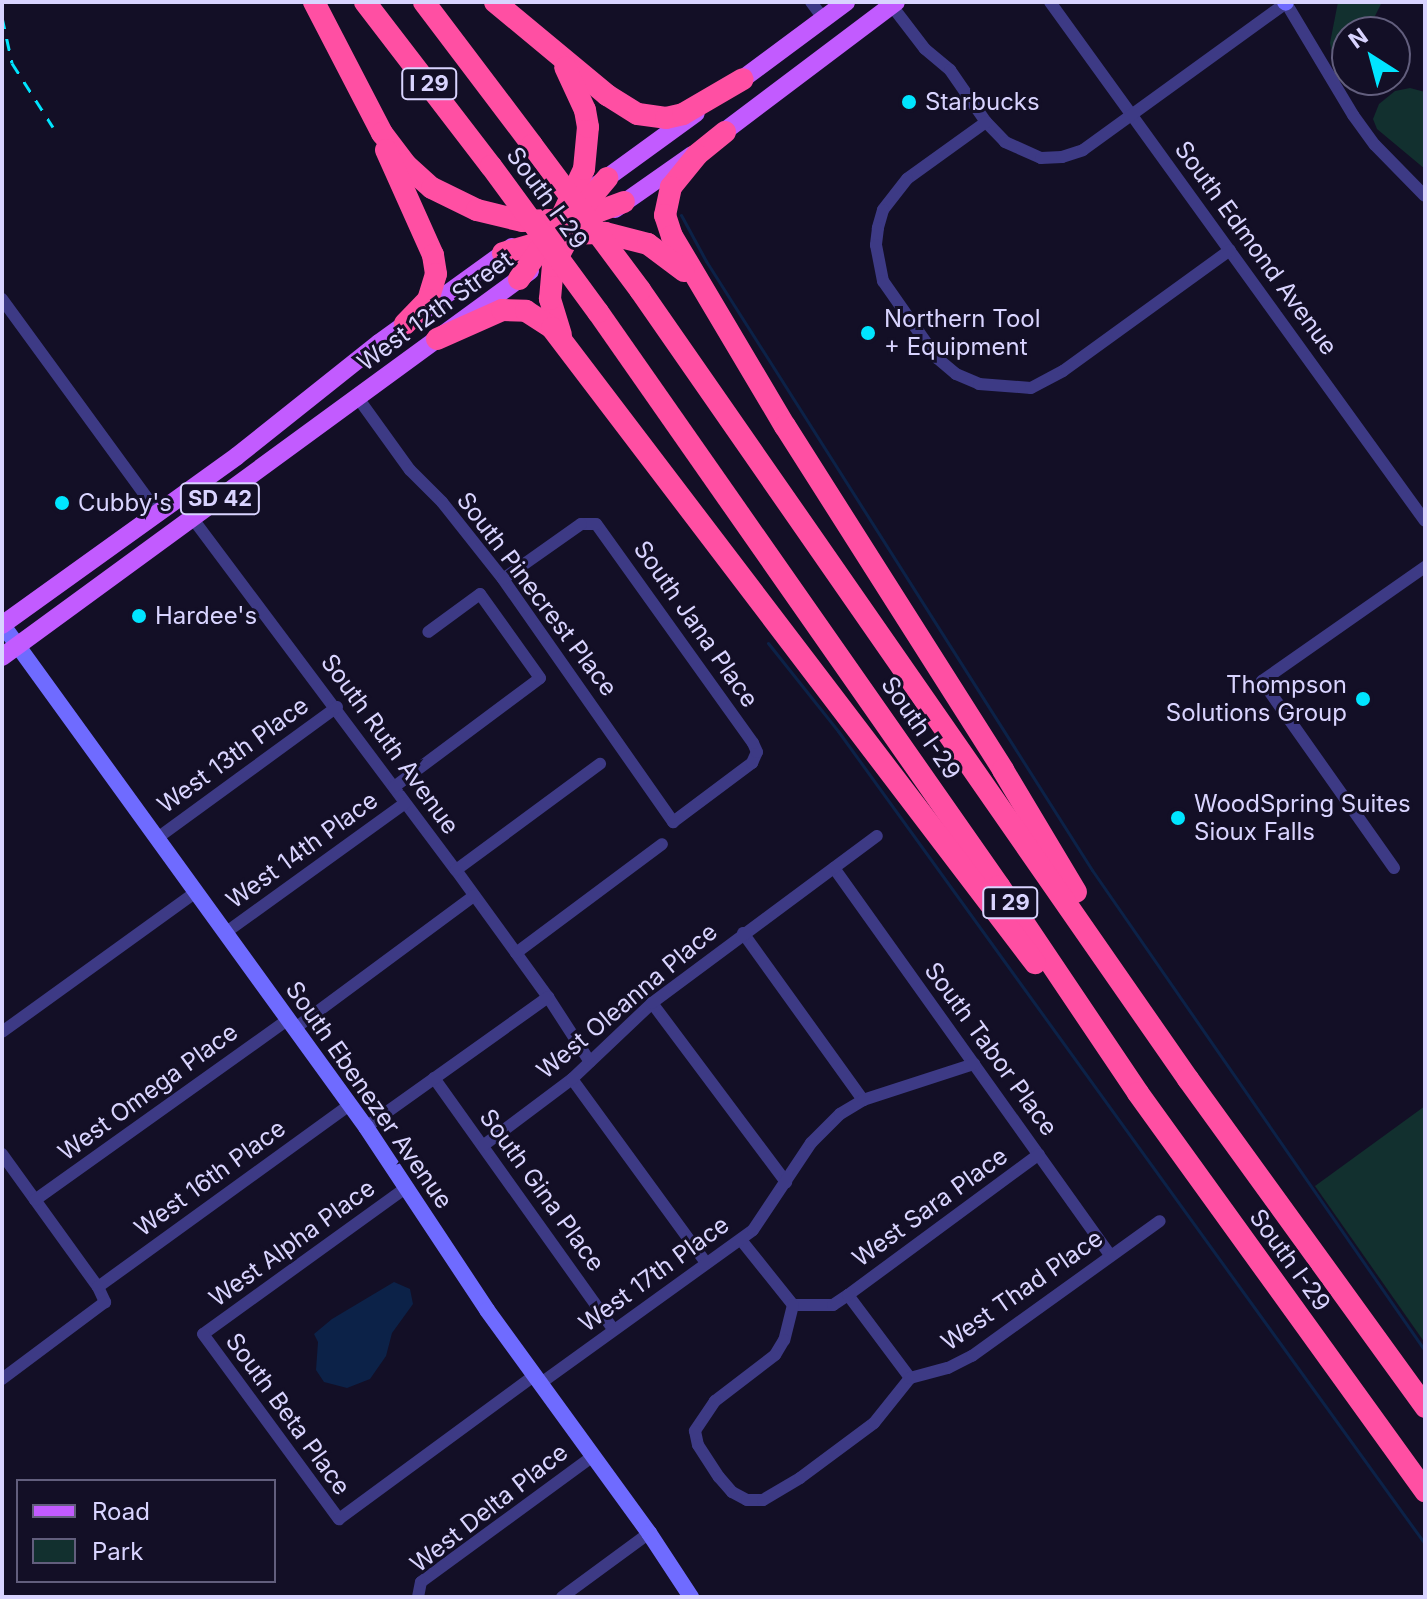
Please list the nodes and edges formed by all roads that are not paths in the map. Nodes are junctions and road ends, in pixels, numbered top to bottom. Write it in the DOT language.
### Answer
graph roads {
  1 [pos="314,2"];
  2 [pos="365,2"];
  3 [pos="424,2"];
  4 [pos="495,2"];
  5 [pos="811,2"];
  6 [pos="846,2"];
  7 [pos="1050,2"];
  8 [pos="1286,3"];
  9 [pos="894,4"];
  10 [pos="824,19"];
  11 [pos="558,56"];
  12 [pos="743,79"];
  13 [pos="1132,115"];
  14 [pos="986,122"];
  15 [pos="725,132"];
  16 [pos="382,133"];
  17 [pos="607,178"];
  18 [pos="1425,196"];
  19 [pos="624,202"];
  20 [pos="564,228"];
  21 [pos="1230,250"];
  22 [pos="503,253"];
  23 [pos="519,279"];
  24 [pos="705,297"];
  25 [pos="2,299"];
  26 [pos="405,324"];
  27 [pos="437,339"];
  28 [pos="570,350"];
  29 [pos="358,398"];
  30 [pos="158,513"];
  31 [pos="193,519"];
  32 [pos="1425,521"];
  33 [pos="1425,567"];
  34 [pos="503,579"];
  35 [pos="2,625"];
  36 [pos="428,632"];
  37 [pos="18,646"];
  38 [pos="2,657"];
  39 [pos="337,707"];
  40 [pos="600,764"];
  41 [pos="394,787"];
  42 [pos="405,803"];
  43 [pos="673,822"];
  44 [pos="877,836"];
  45 [pos="156,839"];
  46 [pos="662,844"];
  47 [pos="834,868"];
  48 [pos="1394,868"];
  49 [pos="456,870"];
  50 [pos="196,892"];
  51 [pos="474,896"];
  52 [pos="225,933"];
  53 [pos="743,933"];
  54 [pos="516,953"];
  55 [pos="548,997"];
  56 [pos="652,1003"];
  57 [pos="290,1024"];
  58 [pos="2,1032"];
  59 [pos="590,1062"];
  60 [pos="974,1064"];
  61 [pos="434,1078"];
  62 [pos="572,1079"];
  63 [pos="1188,1079"];
  64 [pos="1138,1093"];
  65 [pos="863,1100"];
  66 [pos="348,1106"];
  67 [pos="366,1127"];
  68 [pos="484,1145"];
  69 [pos="2,1154"];
  70 [pos="1039,1154"];
  71 [pos="786,1182"];
  72 [pos="407,1187"];
  73 [pos="35,1200"];
  74 [pos="1160,1221"];
  75 [pos="741,1240"];
  76 [pos="1110,1255"];
  77 [pos="706,1263"];
  78 [pos="98,1287"];
  79 [pos="848,1295"];
  80 [pos="793,1305"];
  81 [pos="613,1329"];
  82 [pos="203,1334"];
  83 [pos="910,1378"];
  84 [pos="2,1379"];
  85 [pos="538,1379"];
  86 [pos="1425,1407"];
  87 [pos="593,1456"];
  88 [pos="1425,1491"];
  89 [pos="339,1519"];
  90 [pos="649,1533"];
  91 [pos="418,1597"];
  92 [pos="562,1597"];
  93 [pos="691,1597"];
  1 -- 16 [label="highway"];
  2 -- 64 [label="highway, South I-29 / I 29, bridge"];
  3 -- 63 [label="highway, South I-29 / I 29, bridge"];
  4 -- 11 [label="highway"];
  5 -- 10 [label="street"];
  6 -- 10 [label="main road"];
  7 -- 13 [label="street, South Edmond Avenue"];
  8 -- 13 [label="street"];
  8 -- 18 [label="street"];
  9 -- 14 [label="street"];
  9 -- 15 [label="main road"];
  10 -- 12 [label="main road"];
  11 -- 12 [label="highway"];
  11 -- 20 [label="highway"];
  12 -- 17 [label="main road"];
  13 -- 14 [label="street"];
  13 -- 21 [label="street, South Edmond Avenue"];
  14 -- 21 [label="street"];
  15 -- 19 [label="main road"];
  15 -- 24 [label="highway"];
  16 -- 20 [label="highway"];
  16 -- 26 [label="highway"];
  17 -- 20 [label="highway"];
  19 -- 20 [label="highway"];
  20 -- 22 [label="highway"];
  20 -- 23 [label="highway"];
  20 -- 24 [label="highway"];
  20 -- 28 [label="highway"];
  21 -- 32 [label="street, South Edmond Avenue"];
  22 -- 26 [label="main road, West 12th Street / SD 42"];
  23 -- 27 [label="main road, West 12th Street / SD 42"];
  24 -- 63 [label="highway"];
  25 -- 30 [label="street"];
  26 -- 30 [label="main road, West 12th Street / SD 42"];
  27 -- 28 [label="highway"];
  27 -- 29 [label="main road, West 12th Street / SD 42"];
  28 -- 64 [label="highway"];
  29 -- 31 [label="main road, West 12th Street / SD 42"];
  29 -- 34 [label="street, South Pinecrest Place"];
  30 -- 35 [label="main road, West 12th Street / SD 42"];
  31 -- 37 [label="main road, West 12th Street / SD 42"];
  31 -- 39 [label="street, South Ruth Avenue"];
  33 -- 48 [label="street"];
  34 -- 43 [label="street, South Pinecrest Place"];
  34 -- 43 [label="street, South Jana Place"];
  35 -- 37 [label="street, South Ebenezer Avenue"];
  36 -- 41 [label="street, West 14th Place"];
  37 -- 38 [label="main road, West 12th Street / SD 42"];
  37 -- 45 [label="street, South Ebenezer Avenue"];
  39 -- 41 [label="street, South Ruth Avenue"];
  39 -- 45 [label="street, West 13th Place"];
  40 -- 49 [label="street"];
  41 -- 42 [label="street, South Ruth Avenue"];
  42 -- 49 [label="street, South Ruth Avenue"];
  42 -- 52 [label="street, West 14th Place"];
  44 -- 47 [label="street, West Oleanna Place"];
  45 -- 50 [label="street, South Ebenezer Avenue"];
  46 -- 54 [label="street"];
  47 -- 53 [label="street, West Oleanna Place"];
  47 -- 60 [label="street, South Tabor Place"];
  49 -- 51 [label="street, South Ruth Avenue"];
  50 -- 52 [label="street, South Ebenezer Avenue"];
  50 -- 58 [label="street"];
  51 -- 54 [label="street, South Ruth Avenue"];
  51 -- 57 [label="street, West Omega Place"];
  52 -- 57 [label="street, South Ebenezer Avenue"];
  53 -- 56 [label="street, West Oleanna Place"];
  53 -- 65 [label="street"];
  54 -- 55 [label="street, South Ruth Avenue"];
  55 -- 59 [label="street, South Ruth Avenue"];
  55 -- 61 [label="street"];
  56 -- 59 [label="street, West Oleanna Place"];
  56 -- 71 [label="street"];
  57 -- 66 [label="street, South Ebenezer Avenue"];
  57 -- 73 [label="street, West Omega Place"];
  59 -- 62 [label="street, West Oleanna Place"];
  60 -- 65 [label="street, West 17th Place"];
  60 -- 70 [label="street, South Tabor Place"];
  61 -- 67 [label="street"];
  61 -- 68 [label="street, South Gina Place"];
  62 -- 68 [label="street, West Oleanna Place"];
  62 -- 77 [label="street"];
  63 -- 86 [label="highway, South I-29 / I 29"];
  64 -- 88 [label="highway, South I-29 / I 29"];
  65 -- 71 [label="street, West 17th Place"];
  66 -- 67 [label="street, South Ebenezer Avenue"];
  66 -- 78 [label="street, West 16th Place"];
  67 -- 72 [label="street, South Ebenezer Avenue"];
  68 -- 81 [label="street, South Gina Place"];
  69 -- 73 [label="street"];
  70 -- 76 [label="street, South Tabor Place"];
  70 -- 79 [label="street, West Sara Place"];
  71 -- 75 [label="street, West 17th Place"];
  72 -- 82 [label="street, West Alpha Place"];
  72 -- 85 [label="street, South Ebenezer Avenue"];
  73 -- 78 [label="street"];
  74 -- 76 [label="street, West Thad Place"];
  75 -- 77 [label="street, West 17th Place"];
  75 -- 80 [label="street"];
  76 -- 83 [label="street, West Thad Place"];
  77 -- 81 [label="street, West 17th Place"];
  78 -- 84 [label="street"];
  79 -- 80 [label="street"];
  79 -- 83 [label="street"];
  80 -- 83 [label="street"];
  81 -- 85 [label="street, West 17th Place"];
  82 -- 89 [label="street, South Beta Place"];
  85 -- 87 [label="street, South Ebenezer Avenue"];
  85 -- 89 [label="street, West 17th Place"];
  87 -- 90 [label="street, South Ebenezer Avenue"];
  87 -- 91 [label="street, West Delta Place"];
  90 -- 92 [label="street"];
  90 -- 93 [label="street, South Ebenezer Avenue"];
}
